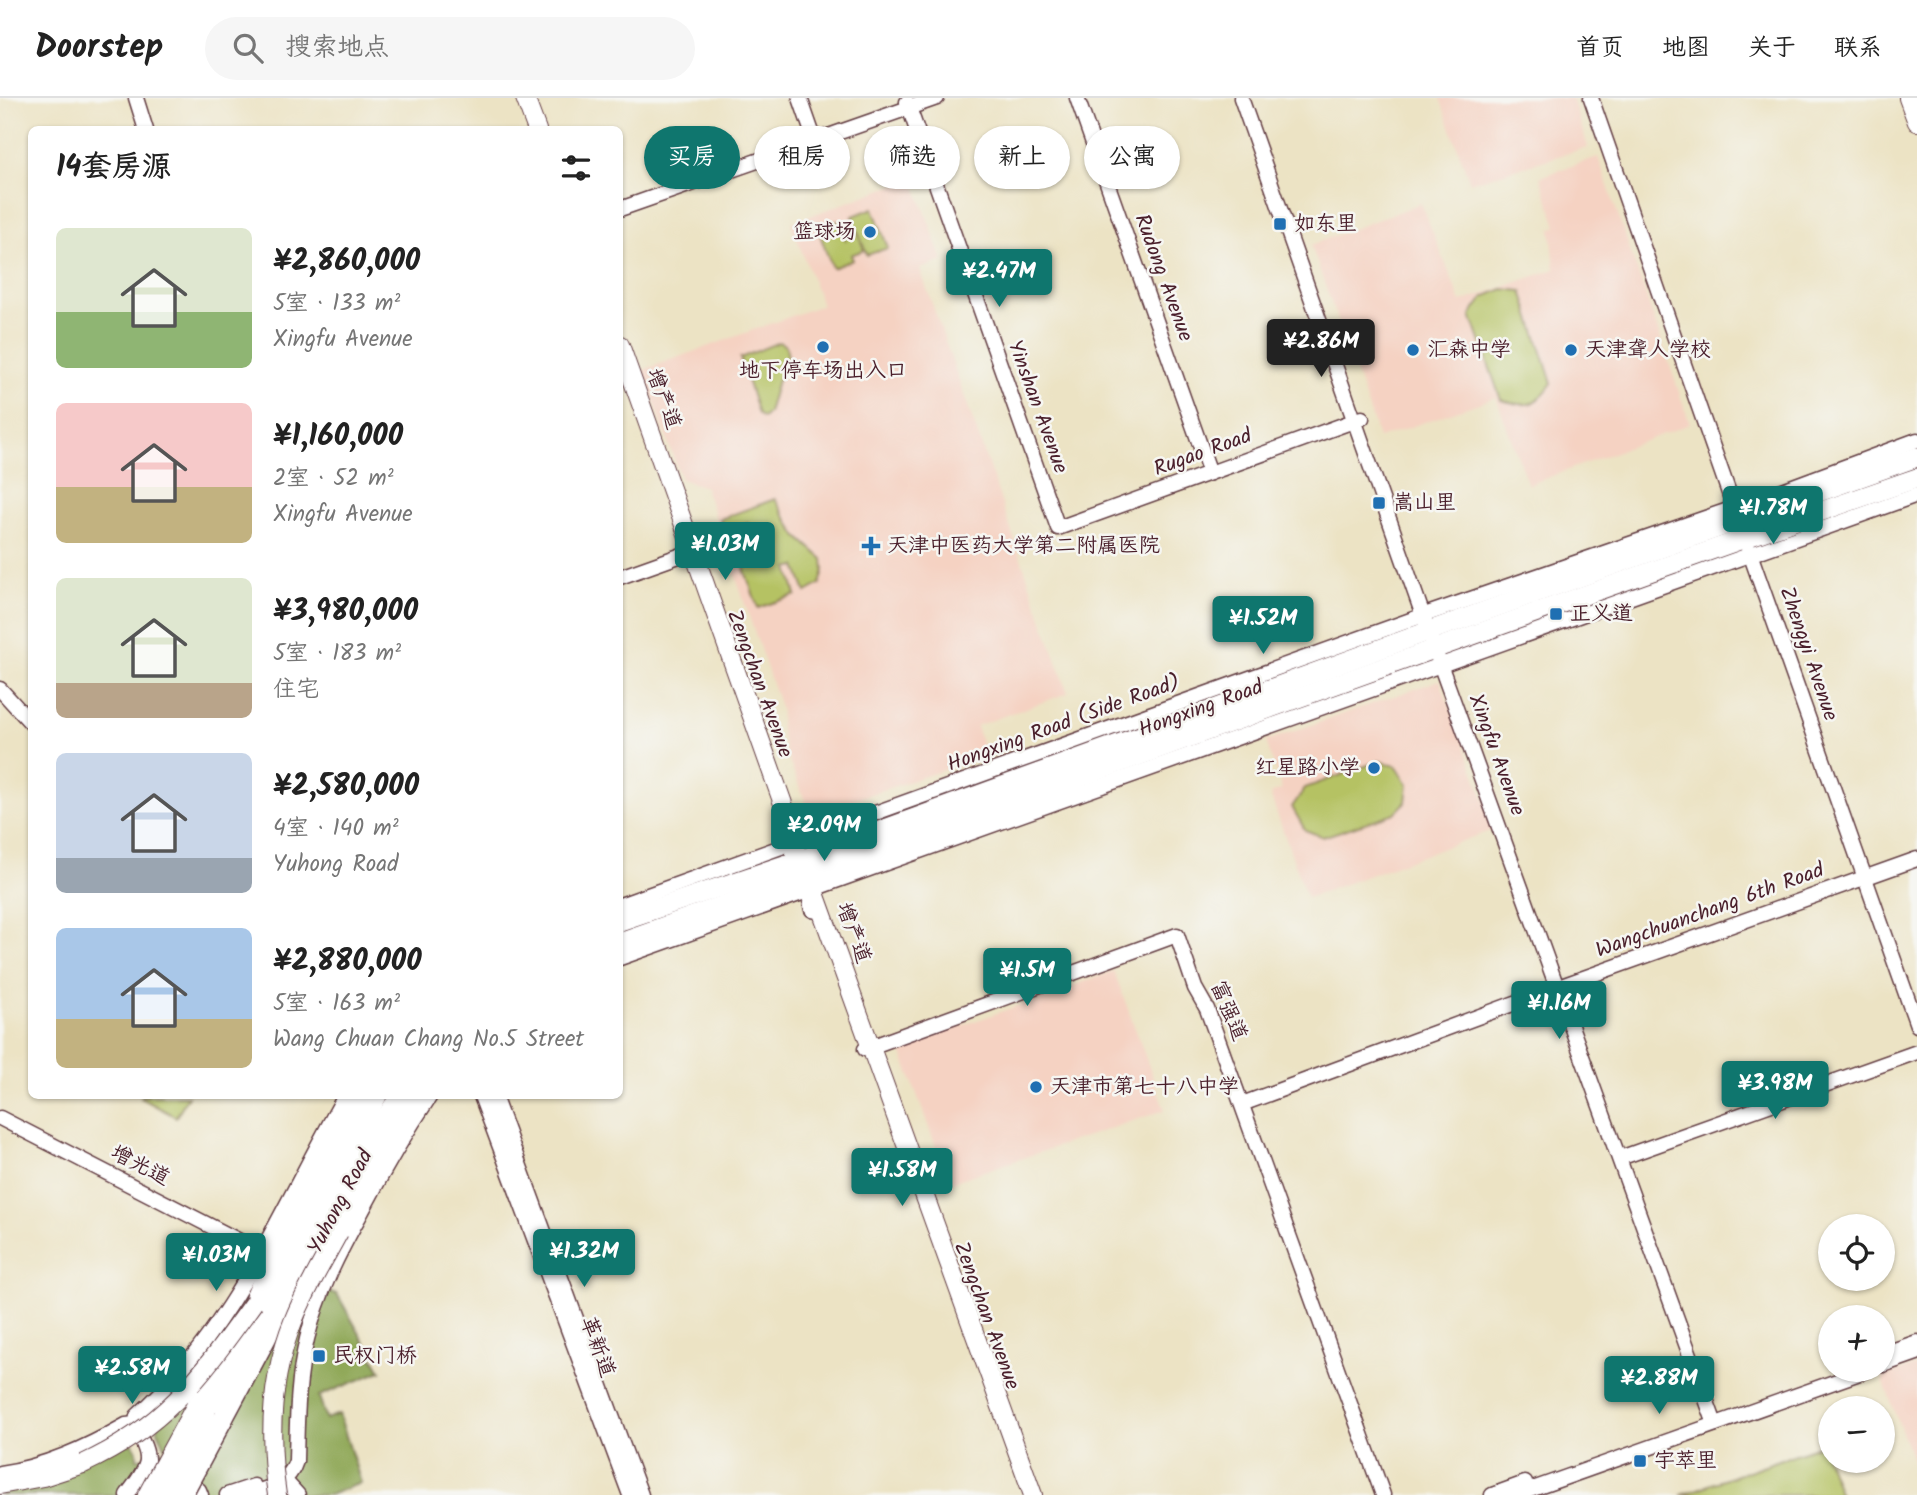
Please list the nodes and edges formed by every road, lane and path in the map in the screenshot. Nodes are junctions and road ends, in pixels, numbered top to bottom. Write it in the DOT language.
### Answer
graph roads {
  1 [pos="129,98"];
  2 [pos="136,98"];
  3 [pos="525,98"];
  4 [pos="531,98"];
  5 [pos="800,98"];
  6 [pos="937,98"];
  7 [pos="1077,98"];
  8 [pos="1243,98"];
  9 [pos="1591,98"];
  10 [pos="1598,98"];
  11 [pos="1908,98"];
  12 [pos="911,103"];
  13 [pos="1917,122"];
  14 [pos="138,126"];
  15 [pos="145,126"];
  16 [pos="536,126"];
  17 [pos="541,126"];
  18 [pos="810,126"];
  19 [pos="847,126"];
  20 [pos="754,158"];
  21 [pos="754,160"];
  22 [pos="623,202"];
  23 [pos="623,208"];
  24 [pos="623,354"];
  25 [pos="623,369"];
  26 [pos="1358,419"];
  27 [pos="1917,440"];
  28 [pos="1917,457"];
  29 [pos="1210,472"];
  30 [pos="1917,478"];
  31 [pos="1917,495"];
  32 [pos="1058,528"];
  33 [pos="1745,529"];
  34 [pos="690,551"];
  35 [pos="623,576"];
  36 [pos="1435,639"];
  37 [pos="0,690"];
  38 [pos="28,720"];
  39 [pos="1917,859"];
  40 [pos="804,864"];
  41 [pos="1868,877"];
  42 [pos="772,879"];
  43 [pos="623,904"];
  44 [pos="623,920"];
  45 [pos="623,941"];
  46 [pos="623,956"];
  47 [pos="1561,986"];
  48 [pos="1917,1006"];
  49 [pos="1917,1025"];
  50 [pos="868,1048"];
  51 [pos="1917,1052"];
  52 [pos="343,1099"];
  53 [pos="361,1099"];
  54 [pos="376,1099"];
  55 [pos="397,1099"];
  56 [pos="410,1099"];
  57 [pos="428,1099"];
  58 [pos="482,1099"];
  59 [pos="495,1099"];
  60 [pos="1242,1104"];
  61 [pos="0,1118"];
  62 [pos="370,1127"];
  63 [pos="1623,1156"];
  64 [pos="261,1252"];
  65 [pos="254,1302"];
  66 [pos="1917,1342"];
  67 [pos="1895,1350"];
  68 [pos="1917,1353"];
  69 [pos="1895,1361"];
  70 [pos="1818,1379"];
  71 [pos="1831,1382"];
  72 [pos="1718,1419"];
  73 [pos="133,1422"];
  74 [pos="296,1461"];
  75 [pos="158,1464"];
  76 [pos="144,1469"];
  77 [pos="0,1473"];
  78 [pos="0,1485"];
  79 [pos="281,1491"];
  80 [pos="198,1494"];
  81 [pos="127,1495"];
  82 [pos="147,1495"];
  83 [pos="162,1495"];
  84 [pos="227,1495"];
  85 [pos="245,1495"];
  86 [pos="298,1495"];
  87 [pos="630,1495"];
  88 [pos="641,1495"];
  89 [pos="1027,1495"];
  90 [pos="1033,1495"];
  91 [pos="1383,1495"];
  92 [pos="1492,1495"];
  93 [pos="1516,1495"];
  1 -- 14 [label="street"];
  2 -- 15 [label="street"];
  3 -- 16 [label="main road"];
  4 -- 17 [label="main road"];
  5 -- 18 [label="street"];
  6 -- 12 [label="street"];
  7 -- 29 [label="street, Rudong Avenue"];
  8 -- 26 [label="street, Xingfu Avenue"];
  9 -- 33 [label="street, Zhengyi Avenue"];
  10 -- 33 [label="street, Zhengyi Avenue"];
  11 -- 13 [label="main road"];
  12 -- 19 [label="street"];
  12 -- 32 [label="street, Yinshan Avenue"];
  20 -- 22 [label="street"];
  21 -- 23 [label="street"];
  24 -- 34 [label="main road, 增产道"];
  25 -- 34 [label="main road"];
  26 -- 29 [label="street, Rugao Road"];
  26 -- 36 [label="street, Xingfu Avenue"];
  27 -- 33 [label="street, Hongxing Road (Side Road)"];
  28 -- 33 [label="highway, Hongxing Road"];
  29 -- 32 [label="street, Rugao Road"];
  30 -- 33 [label="highway, Hongxing Road"];
  31 -- 33 [label="street, Hongxing Road (Side Road)"];
  33 -- 36 [label="highway, Hongxing Road"];
  33 -- 36 [label="street, Hongxing Road (Side Road)"];
  33 -- 41 [label="street, Zhengyi Avenue"];
  34 -- 35 [label="street"];
  34 -- 40 [label="main road, 增产道"];
  36 -- 40 [label="highway, Hongxing Road"];
  36 -- 40 [label="street, Hongxing Road (Side Road)"];
  36 -- 47 [label="street, Xingfu Avenue"];
  37 -- 38 [label="street"];
  39 -- 41 [label="street, Wangchuanchang 6th Road"];
  40 -- 42 [label="highway"];
  40 -- 43 [label="street, Hongxing Road (Side Road)"];
  40 -- 46 [label="street, Hongxing Road (Side Road)"];
  40 -- 50 [label="main road, Zengchan Avenue"];
  41 -- 47 [label="street, Wangchuanchang 6th Road"];
  41 -- 48 [label="street, Zhengyi Avenue"];
  41 -- 49 [label="street, Zhengyi Avenue"];
  42 -- 44 [label="highway"];
  42 -- 45 [label="highway"];
  47 -- 60 [label="street, Wangchuanchang 6th Road"];
  47 -- 63 [label="street, Xingfu Avenue"];
  50 -- 60 [label="street, 富强道"];
  50 -- 89 [label="main road, Zengchan Avenue"];
  50 -- 90 [label="main road"];
  51 -- 63 [label="street"];
  52 -- 64 [label="street"];
  53 -- 62 [label="main road"];
  54 -- 62 [label="highway, Yuhong Road"];
  55 -- 62 [label="highway, Yuhong Road"];
  56 -- 62 [label="main road"];
  57 -- 74 [label="street, Yuhong Road"];
  58 -- 87 [label="street, 革新道"];
  59 -- 88 [label="street, 革新道"];
  60 -- 91 [label="street, 富强道"];
  61 -- 64 [label="street, 增光道"];
  62 -- 65 [label="main road"];
  62 -- 79 [label="main road, bridge"];
  62 -- 80 [label="highway, Yuhong Road, bridge"];
  62 -- 83 [label="highway, Yuhong Road, bridge"];
  63 -- 72 [label="street, Xingfu Avenue"];
  64 -- 73 [label="street"];
  65 -- 78 [label="main road, bridge"];
  65 -- 82 [label="main road, bridge"];
  66 -- 67 [label="street"];
  68 -- 69 [label="street"];
  70 -- 72 [label="street"];
  71 -- 72 [label="street"];
  72 -- 92 [label="street"];
  72 -- 93 [label="street"];
  73 -- 75 [label="street"];
  73 -- 76 [label="street"];
  73 -- 77 [label="street"];
  74 -- 79 [label="street"];
  74 -- 86 [label="street, Yuhong Road"];
  75 -- 76 [label="street"];
  75 -- 80 [label="street, Yuhong Road"];
  76 -- 81 [label="street"];
  79 -- 84 [label="street"];
  79 -- 85 [label="street"];
  79 -- 86 [label="street, Yuhong Road"];
}
